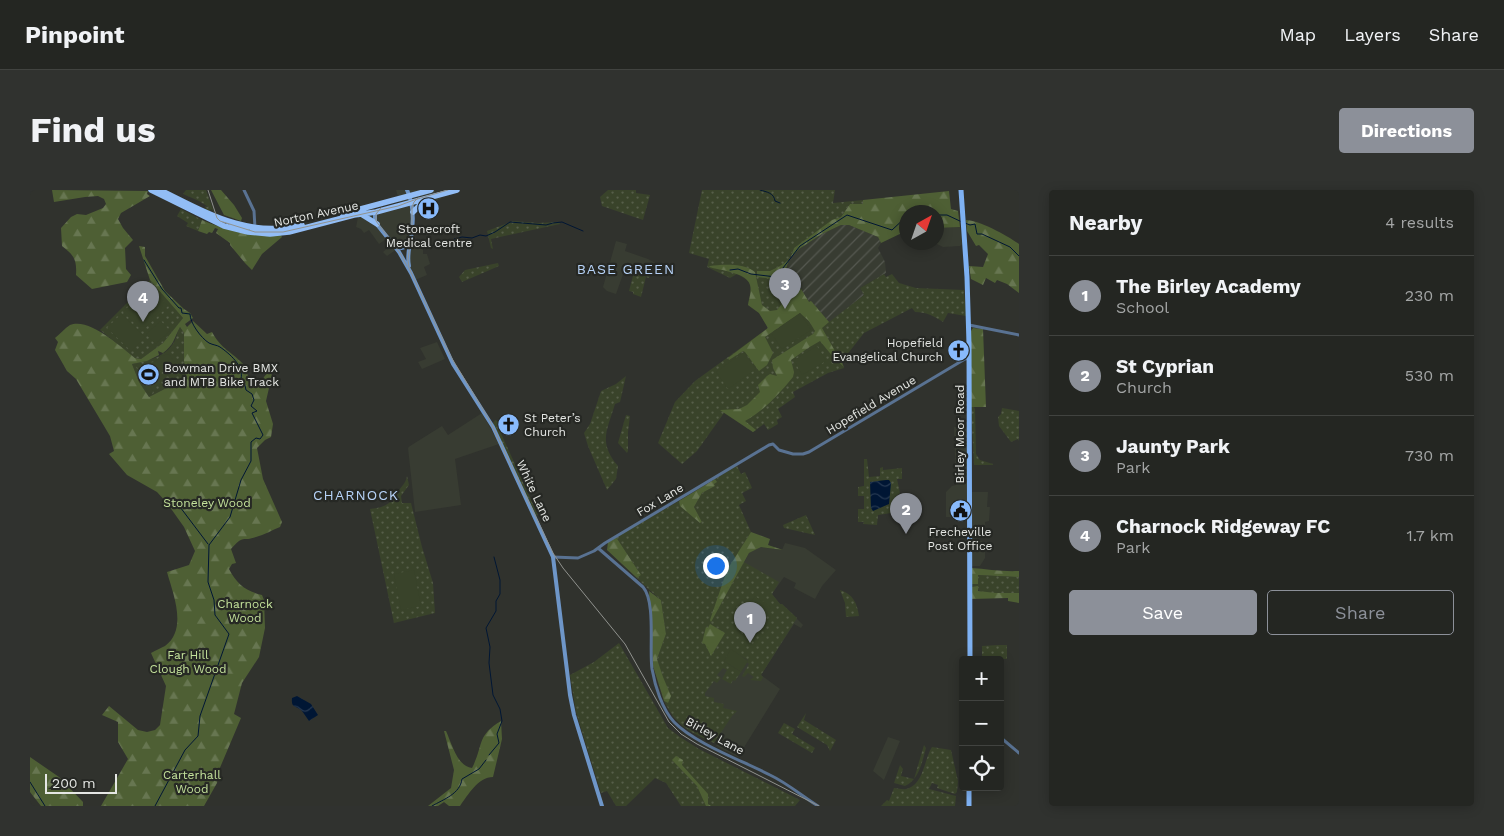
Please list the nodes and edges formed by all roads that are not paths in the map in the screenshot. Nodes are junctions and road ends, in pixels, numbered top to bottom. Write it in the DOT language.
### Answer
graph roads {
  1 [pos="151,190"];
  2 [pos="160,190"];
  3 [pos="244,190"];
  4 [pos="431,190"];
  5 [pos="457,190"];
  6 [pos="961,190"];
  7 [pos="408,192"];
  8 [pos="401,199"];
  9 [pos="427,199"];
  10 [pos="411,203"];
  11 [pos="381,204"];
  12 [pos="375,212"];
  13 [pos="413,212"];
  14 [pos="361,214"];
  15 [pos="377,224"];
  16 [pos="258,229"];
  17 [pos="410,243"];
  18 [pos="397,249"];
  19 [pos="411,273"];
  20 [pos="969,325"];
  21 [pos="1019,335"];
  22 [pos="969,358"];
  23 [pos="773,444"];
  24 [pos="598,548"];
  25 [pos="554,557"];
  26 [pos="970,656"];
  27 [pos="1004,740"];
  28 [pos="1019,753"];
  29 [pos="969,791"];
  30 [pos="602,806"];
  31 [pos="818,806"];
  32 [pos="969,806"];
  1 -- 16 [label="highway, Norton Avenue"];
  2 -- 16 [label="highway, Norton Avenue"];
  3 -- 16 [label="street"];
  4 -- 7 [label="highway, Norton Avenue"];
  5 -- 9 [label="highway, Norton Avenue"];
  6 -- 20 [label="main road, Birley Moor Road"];
  7 -- 8 [label="highway, Norton Avenue"];
  7 -- 10 [label="main road"];
  8 -- 10 [label="highway"];
  8 -- 11 [label="highway, Norton Avenue"];
  9 -- 10 [label="highway, Norton Avenue"];
  9 -- 13 [label="highway"];
  10 -- 12 [label="highway, Norton Avenue"];
  10 -- 13 [label="main road"];
  11 -- 12 [label="highway"];
  11 -- 16 [label="highway, Norton Avenue"];
  12 -- 14 [label="highway, Norton Avenue"];
  12 -- 15 [label="main road, White Lane"];
  13 -- 17 [label="main road"];
  14 -- 15 [label="highway"];
  14 -- 16 [label="highway, Norton Avenue"];
  15 -- 18 [label="main road, White Lane"];
  17 -- 18 [label="main road"];
  17 -- 19 [label="main road"];
  18 -- 19 [label="main road, White Lane"];
  19 -- 25 [label="main road, White Lane"];
  20 -- 21 [label="street"];
  20 -- 22 [label="main road, Birley Moor Road"];
  22 -- 23 [label="street, Hopefield Avenue"];
  22 -- 26 [label="main road, Birley Moor Road"];
  23 -- 24 [label="street, Fox Lane"];
  24 -- 25 [label="street, Fox Lane"];
  24 -- 31 [label="street, Birley Lane"];
  25 -- 30 [label="main road, White Lane"];
  27 -- 28 [label="street"];
  29 -- 32 [label="main road"];
}
